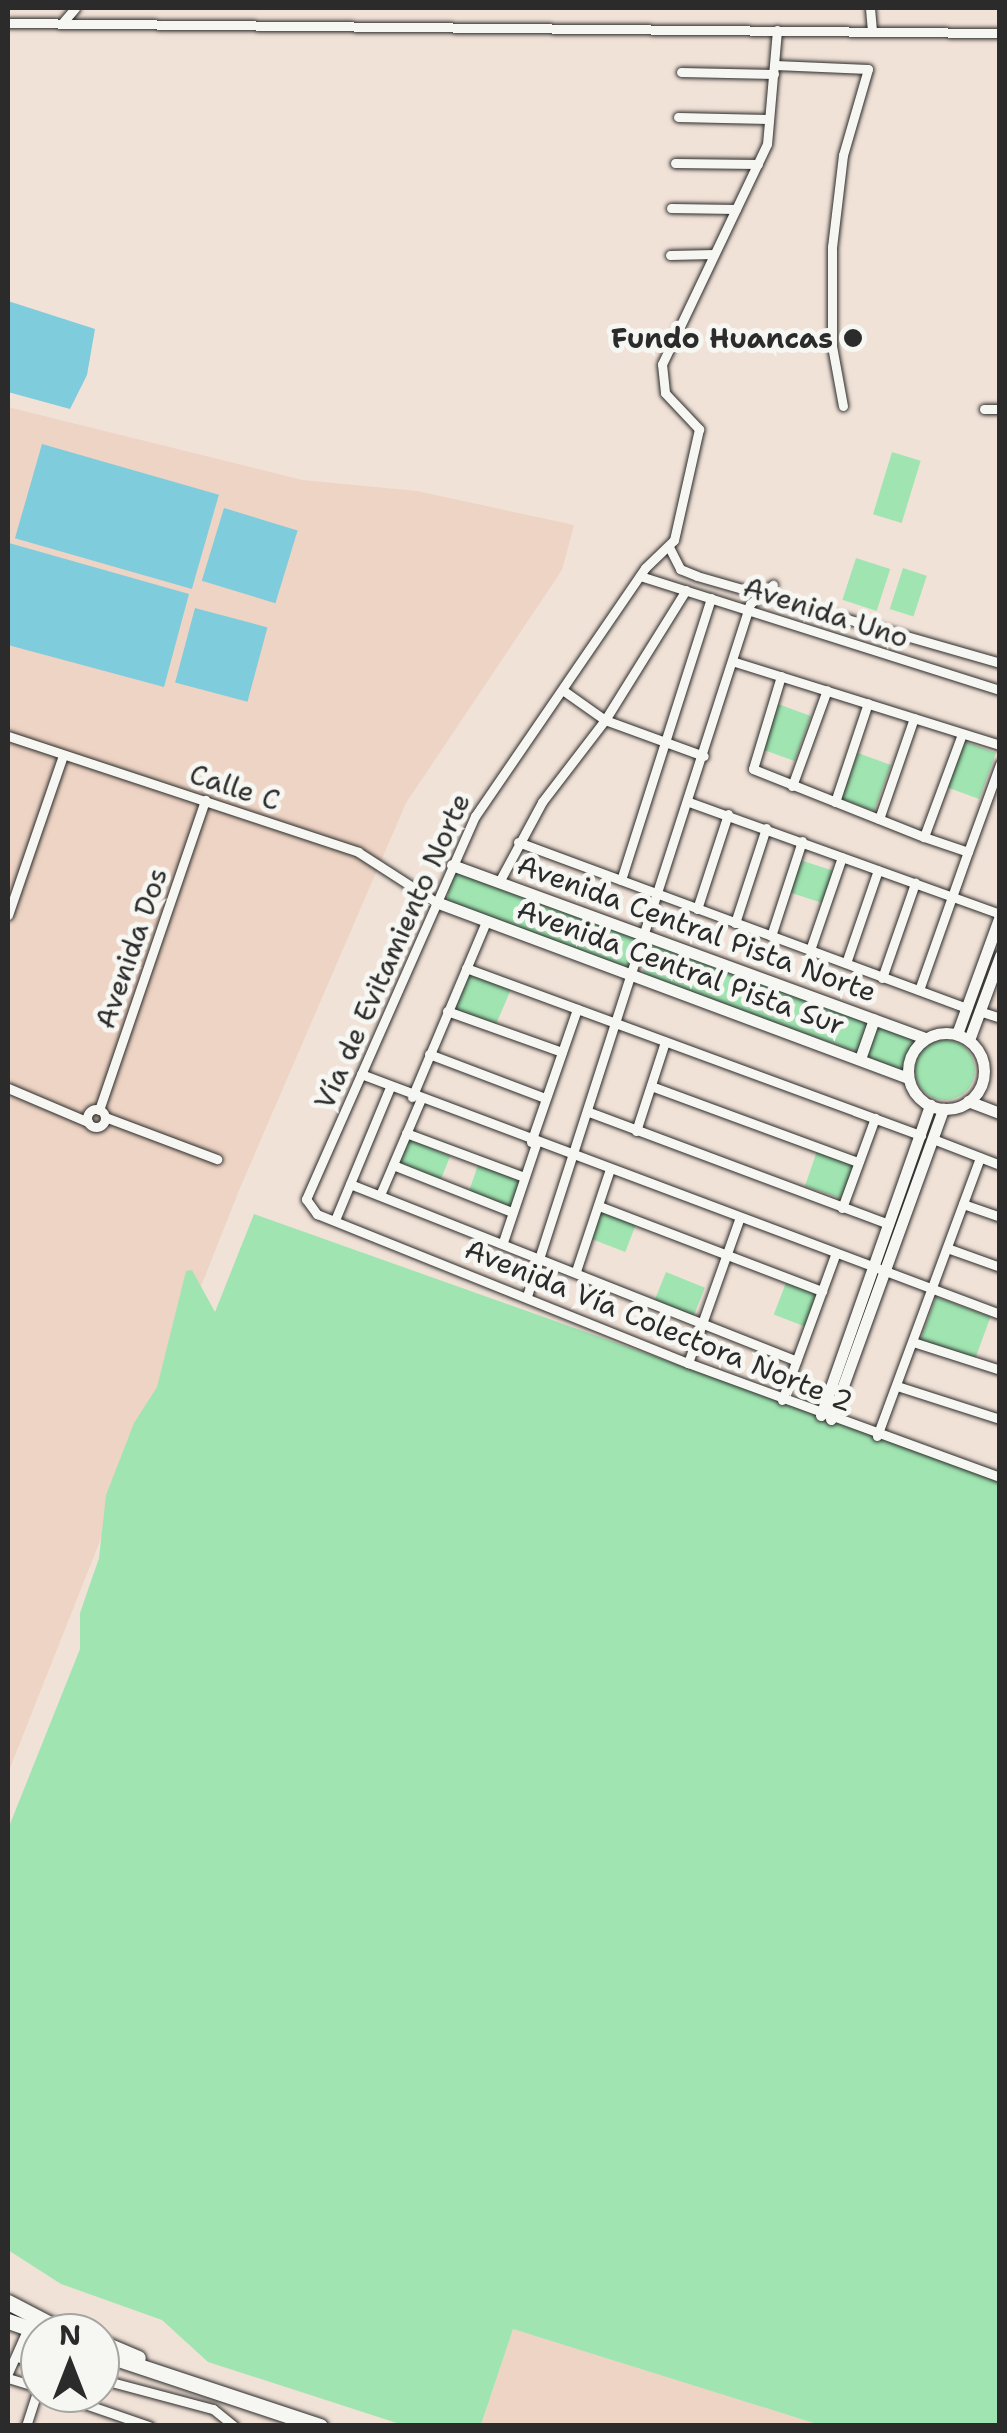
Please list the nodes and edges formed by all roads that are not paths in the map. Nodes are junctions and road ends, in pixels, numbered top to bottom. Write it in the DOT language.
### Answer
graph roads {
  1 [pos="74,8"];
  2 [pos="870,8"];
  3 [pos="63,22"];
  4 [pos="8,23"];
  5 [pos="776,30"];
  6 [pos="872,31"];
  7 [pos="1000,33"];
  8 [pos="774,69"];
  9 [pos="682,72"];
  10 [pos="678,117"];
  11 [pos="768,119"];
  12 [pos="675,163"];
  13 [pos="758,164"];
  14 [pos="671,208"];
  15 [pos="736,209"];
  16 [pos="714,254"];
  17 [pos="670,255"];
  18 [pos="843,406"];
  19 [pos="984,409"];
  20 [pos="1000,409"];
  21 [pos="669,548"];
  22 [pos="650,562"];
  23 [pos="680,569"];
  24 [pos="640,576"];
  25 [pos="772,585"];
  26 [pos="686,590"];
  27 [pos="760,596"];
  28 [pos="711,598"];
  29 [pos="750,612"];
  30 [pos="735,662"];
  31 [pos="1000,663"];
  32 [pos="780,676"];
  33 [pos="827,690"];
  34 [pos="1000,690"];
  35 [pos="564,691"];
  36 [pos="868,703"];
  37 [pos="914,718"];
  38 [pos="605,720"];
  39 [pos="962,734"];
  40 [pos="8,736"];
  41 [pos="665,743"];
  42 [pos="1000,746"];
  43 [pos="62,755"];
  44 [pos="704,756"];
  45 [pos="1000,764"];
  46 [pos="792,786"];
  47 [pos="205,800"];
  48 [pos="688,802"];
  49 [pos="835,802"];
  50 [pos="728,814"];
  51 [pos="879,819"];
  52 [pos="766,828"];
  53 [pos="924,837"];
  54 [pos="802,841"];
  55 [pos="518,842"];
  56 [pos="968,852"];
  57 [pos="842,857"];
  58 [pos="452,865"];
  59 [pos="878,870"];
  60 [pos="621,880"];
  61 [pos="498,882"];
  62 [pos="916,884"];
  63 [pos="659,894"];
  64 [pos="953,897"];
  65 [pos="436,902"];
  66 [pos="697,909"];
  67 [pos="8,914"];
  68 [pos="1000,915"];
  69 [pos="486,922"];
  70 [pos="735,923"];
  71 [pos="646,936"];
  72 [pos="771,936"];
  73 [pos="810,950"];
  74 [pos="1000,956"];
  75 [pos="846,964"];
  76 [pos="466,968"];
  77 [pos="634,976"];
  78 [pos="882,978"];
  79 [pos="919,990"];
  80 [pos="577,1009"];
  81 [pos="973,1009"];
  82 [pos="448,1011"];
  83 [pos="1000,1018"];
  84 [pos="874,1019"];
  85 [pos="619,1024"];
  86 [pos="963,1037"];
  87 [pos="925,1038"];
  88 [pos="665,1042"];
  89 [pos="562,1052"];
  90 [pos="429,1054"];
  91 [pos="860,1059"];
  92 [pos="983,1060"];
  93 [pos="1000,1066"];
  94 [pos="361,1074"];
  95 [pos="908,1078"];
  96 [pos="651,1086"];
  97 [pos="390,1087"];
  98 [pos="8,1088"];
  99 [pos="416,1098"];
  100 [pos="545,1098"];
  101 [pos="968,1102"];
  102 [pos="937,1107"];
  103 [pos="589,1112"];
  104 [pos="1000,1113"];
  105 [pos="94,1116"];
  106 [pos="875,1118"];
  107 [pos="636,1131"];
  108 [pos="406,1133"];
  109 [pos="927,1137"];
  110 [pos="533,1143"];
  111 [pos="573,1158"];
  112 [pos="980,1158"];
  113 [pos="217,1159"];
  114 [pos="858,1162"];
  115 [pos="392,1165"];
  116 [pos="1000,1165"];
  117 [pos="609,1172"];
  118 [pos="524,1177"];
  119 [pos="350,1184"];
  120 [pos="380,1195"];
  121 [pos="963,1204"];
  122 [pos="307,1206"];
  123 [pos="599,1206"];
  124 [pos="842,1208"];
  125 [pos="512,1212"];
  126 [pos="1000,1217"];
  127 [pos="335,1220"];
  128 [pos="739,1220"];
  129 [pos="889,1224"];
  130 [pos="502,1242"];
  131 [pos="947,1248"];
  132 [pos="727,1255"];
  133 [pos="835,1255"];
  134 [pos="542,1256"];
  135 [pos="1000,1267"];
  136 [pos="879,1269"];
  137 [pos="576,1270"];
  138 [pos="932,1289"];
  139 [pos="822,1291"];
  140 [pos="527,1296"];
  141 [pos="1000,1314"];
  142 [pos="703,1324"];
  143 [pos="913,1342"];
  144 [pos="796,1361"];
  145 [pos="688,1364"];
  146 [pos="1000,1370"];
  147 [pos="897,1386"];
  148 [pos="782,1400"];
  149 [pos="826,1417"];
  150 [pos="1000,1419"];
  151 [pos="878,1436"];
  152 [pos="1000,1477"];
  153 [pos="120,2351"];
  154 [pos="20,2354"];
  155 [pos="17,2357"];
  156 [pos="20,2358"];
  157 [pos="120,2359"];
  158 [pos="164,2371"];
  159 [pos="8,2376"];
  160 [pos="120,2384"];
  161 [pos="111,2413"];
  162 [pos="149,2426"];
  163 [pos="234,2426"];
  164 [pos="320,2426"];
  1 -- 3 [label="street"];
  2 -- 6 [label="street"];
  3 -- 4 [label="street"];
  3 -- 5 [label="street"];
  5 -- 6 [label="street"];
  5 -- 8 [label="street"];
  6 -- 7 [label="street"];
  8 -- 9 [label="street"];
  8 -- 11 [label="street"];
  8 -- 18 [label="street"];
  10 -- 11 [label="street"];
  11 -- 13 [label="street"];
  12 -- 13 [label="street"];
  13 -- 15 [label="street"];
  14 -- 15 [label="street"];
  15 -- 16 [label="street"];
  16 -- 17 [label="street"];
  16 -- 21 [label="street"];
  19 -- 20 [label="street"];
  21 -- 22 [label="street, Vía de Evitamiento Norte"];
  21 -- 23 [label="street"];
  22 -- 23 [label="street"];
  22 -- 24 [label="street, Vía de Evitamiento Norte"];
  23 -- 27 [label="street"];
  24 -- 26 [label="street, Avenida Uno"];
  24 -- 35 [label="street, Vía de Evitamiento Norte"];
  25 -- 27 [label="street"];
  26 -- 28 [label="street, Avenida Uno"];
  26 -- 38 [label="street"];
  27 -- 29 [label="street"];
  27 -- 31 [label="street"];
  28 -- 29 [label="street, Avenida Uno"];
  28 -- 41 [label="street"];
  29 -- 30 [label="street"];
  29 -- 34 [label="street, Avenida Uno"];
  30 -- 32 [label="street"];
  30 -- 44 [label="street"];
  32 -- 33 [label="street"];
  32 -- 46 [label="street"];
  33 -- 36 [label="street"];
  33 -- 46 [label="street"];
  35 -- 38 [label="street"];
  35 -- 58 [label="street, Vía de Evitamiento Norte"];
  36 -- 37 [label="street"];
  36 -- 49 [label="street"];
  37 -- 39 [label="street"];
  37 -- 51 [label="street"];
  38 -- 41 [label="street"];
  38 -- 55 [label="street"];
  39 -- 42 [label="street"];
  39 -- 53 [label="street"];
  40 -- 43 [label="street, Calle C"];
  41 -- 44 [label="street"];
  41 -- 60 [label="street"];
  43 -- 47 [label="street, Calle C"];
  43 -- 67 [label="street"];
  44 -- 48 [label="street"];
  45 -- 56 [label="street"];
  46 -- 49 [label="street"];
  47 -- 65 [label="street, Calle C"];
  47 -- 105 [label="street, Avenida Dos"];
  48 -- 50 [label="street"];
  48 -- 63 [label="street"];
  49 -- 51 [label="street"];
  50 -- 52 [label="street"];
  50 -- 66 [label="street"];
  51 -- 53 [label="street"];
  52 -- 54 [label="street"];
  52 -- 70 [label="street"];
  53 -- 56 [label="street"];
  54 -- 57 [label="street"];
  54 -- 72 [label="street"];
  55 -- 60 [label="street"];
  55 -- 61 [label="street"];
  56 -- 64 [label="street"];
  57 -- 59 [label="street"];
  57 -- 73 [label="street"];
  58 -- 61 [label="street, Avenida Central Pista Norte"];
  58 -- 65 [label="street, Vía de Evitamiento Norte"];
  59 -- 62 [label="street"];
  59 -- 75 [label="street"];
  60 -- 63 [label="street"];
  61 -- 71 [label="street, Avenida Central Pista Norte"];
  62 -- 64 [label="street"];
  62 -- 78 [label="street"];
  63 -- 66 [label="street"];
  63 -- 71 [label="street"];
  64 -- 68 [label="street"];
  64 -- 79 [label="street"];
  65 -- 69 [label="street, Avenida Central Pista Sur"];
  65 -- 94 [label="street, Vía de Evitamiento Norte"];
  66 -- 70 [label="street"];
  68 -- 81 [label="street"];
  69 -- 76 [label="street"];
  69 -- 77 [label="street, Avenida Central Pista Sur"];
  70 -- 72 [label="street"];
  71 -- 77 [label="street"];
  71 -- 84 [label="street, Avenida Central Pista Norte"];
  72 -- 73 [label="street"];
  73 -- 75 [label="street"];
  74 -- 81 [label="street"];
  75 -- 78 [label="street"];
  76 -- 80 [label="street"];
  76 -- 82 [label="street"];
  77 -- 85 [label="street"];
  77 -- 91 [label="street, Avenida Central Pista Sur"];
  78 -- 79 [label="street"];
  79 -- 81 [label="street"];
  80 -- 85 [label="street"];
  80 -- 89 [label="street"];
  81 -- 83 [label="street"];
  81 -- 86 [label="street"];
  82 -- 89 [label="street"];
  82 -- 90 [label="street"];
  84 -- 87 [label="street, Avenida Central Pista Norte"];
  84 -- 91 [label="street"];
  85 -- 88 [label="street"];
  85 -- 103 [label="street"];
  86 -- 87 [label="street"];
  86 -- 92 [label="street"];
  87 -- 95 [label="street"];
  88 -- 96 [label="street"];
  88 -- 106 [label="street"];
  89 -- 100 [label="street"];
  90 -- 99 [label="street"];
  90 -- 100 [label="street"];
  91 -- 95 [label="street, Avenida Central Pista Sur"];
  92 -- 93 [label="street"];
  92 -- 101 [label="street"];
  94 -- 97 [label="street"];
  94 -- 122 [label="street, Vía de Evitamiento Norte"];
  95 -- 102 [label="street"];
  96 -- 107 [label="street"];
  96 -- 114 [label="street"];
  97 -- 99 [label="street"];
  97 -- 119 [label="street"];
  98 -- 105 [label="street"];
  99 -- 108 [label="street"];
  99 -- 110 [label="street"];
  100 -- 110 [label="street"];
  101 -- 102 [label="street"];
  101 -- 104 [label="street"];
  102 -- 109 [label="street"];
  103 -- 107 [label="street"];
  103 -- 111 [label="street"];
  105 -- 113 [label="street"];
  106 -- 109 [label="street"];
  106 -- 114 [label="street"];
  107 -- 124 [label="street"];
  108 -- 115 [label="street"];
  108 -- 118 [label="street"];
  109 -- 112 [label="street"];
  109 -- 129 [label="street"];
  109 -- 136 [label="street"];
  110 -- 111 [label="street"];
  110 -- 118 [label="street"];
  111 -- 117 [label="street"];
  111 -- 134 [label="street"];
  112 -- 116 [label="street"];
  112 -- 121 [label="street"];
  114 -- 124 [label="street"];
  115 -- 120 [label="street"];
  115 -- 125 [label="street"];
  117 -- 123 [label="street"];
  117 -- 128 [label="street"];
  118 -- 125 [label="street"];
  119 -- 120 [label="street"];
  119 -- 127 [label="street"];
  120 -- 130 [label="street"];
  121 -- 126 [label="street"];
  121 -- 131 [label="street"];
  122 -- 127 [label="street, Avenida Vía Colectora Norte 2"];
  123 -- 132 [label="street"];
  123 -- 137 [label="street"];
  124 -- 129 [label="street"];
  125 -- 130 [label="street"];
  127 -- 140 [label="street, Avenida Vía Colectora Norte 2"];
  128 -- 132 [label="street"];
  128 -- 133 [label="street"];
  129 -- 136 [label="street"];
  130 -- 134 [label="street"];
  131 -- 135 [label="street"];
  131 -- 138 [label="street"];
  132 -- 139 [label="street"];
  132 -- 142 [label="street"];
  133 -- 136 [label="street"];
  133 -- 139 [label="street"];
  134 -- 137 [label="street"];
  134 -- 140 [label="street"];
  136 -- 138 [label="street"];
  136 -- 149 [label="street"];
  137 -- 142 [label="street"];
  138 -- 141 [label="street"];
  138 -- 143 [label="street"];
  139 -- 144 [label="street"];
  140 -- 145 [label="street, Avenida Vía Colectora Norte 2"];
  142 -- 144 [label="street"];
  142 -- 145 [label="street"];
  143 -- 146 [label="street"];
  143 -- 147 [label="street"];
  144 -- 148 [label="street"];
  145 -- 148 [label="street, Avenida Vía Colectora Norte 2"];
  147 -- 150 [label="street"];
  147 -- 151 [label="street"];
  148 -- 149 [label="street, Avenida Vía Colectora Norte 2"];
  149 -- 151 [label="street, Avenida Vía Colectora Norte 2"];
  151 -- 152 [label="street, Avenida Vía Colectora Norte 2"];
  153 -- 158 [label="highway"];
  154 -- 155 [label="street"];
  155 -- 156 [label="street"];
  155 -- 159 [label="street"];
  157 -- 158 [label="highway"];
  158 -- 164 [label="highway"];
  160 -- 163 [label="street"];
  161 -- 162 [label="street"];
}
